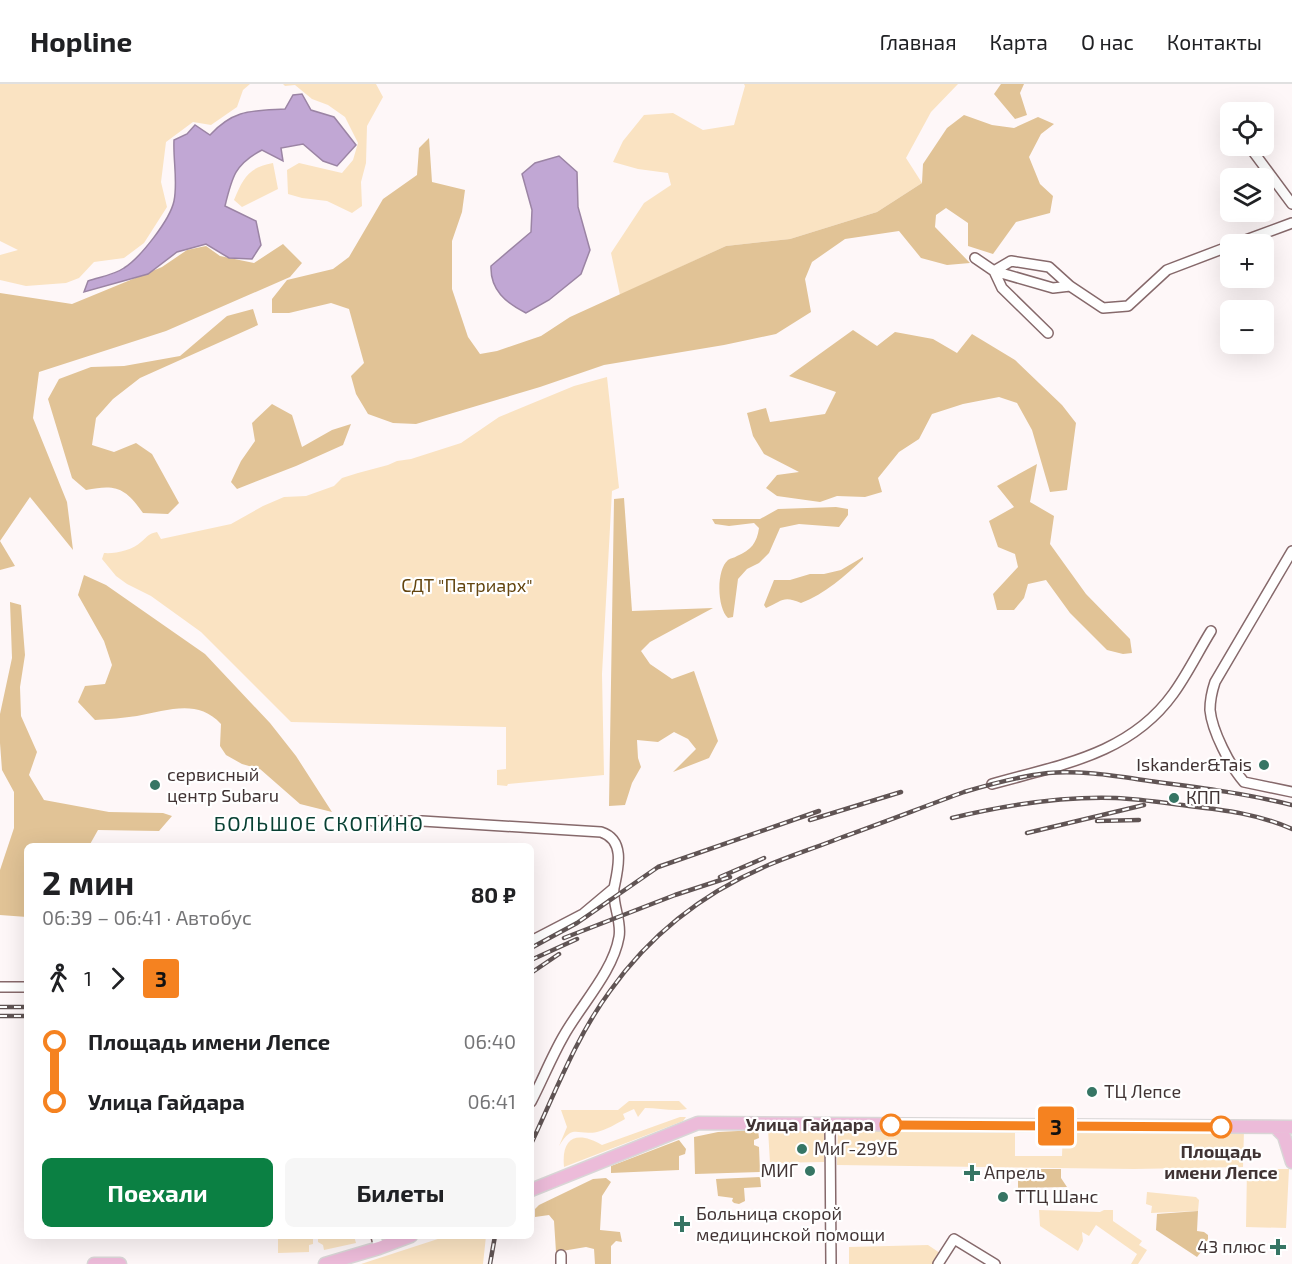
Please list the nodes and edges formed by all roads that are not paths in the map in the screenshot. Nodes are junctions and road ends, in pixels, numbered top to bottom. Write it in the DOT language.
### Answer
graph roads {
  1 [pos="1256,156"];
  2 [pos="1292,204"];
  3 [pos="1292,223"];
  4 [pos="1262,234"];
  5 [pos="1220,250"];
  6 [pos="975,258"];
  7 [pos="994,271"];
  8 [pos="1070,286"];
  9 [pos="1048,333"];
  10 [pos="1292,551"];
  11 [pos="1211,631"];
  12 [pos="992,784"];
  13 [pos="1292,792"];
  14 [pos="373,821"];
  15 [pos="614,888"];
  16 [pos="534,939"];
  17 [pos="0,987"];
  18 [pos="24,987"];
  19 [pos="534,1096"];
  20 [pos="830,1124"];
  21 [pos="1292,1127"];
  22 [pos="1276,1128"];
  23 [pos="1292,1134"];
  24 [pos="1291,1159"];
  25 [pos="534,1189"];
  26 [pos="394,1239"];
  27 [pos="378,1242"];
  28 [pos="94,1264"];
  29 [pos="120,1264"];
  30 [pos="325,1264"];
  31 [pos="831,1264"];
  32 [pos="938,1264"];
  33 [pos="995,1264"];
  1 -- 2 [label="street"];
  3 -- 4 [label="street"];
  5 -- 8 [label="street"];
  6 -- 7 [label="street"];
  7 -- 8 [label="street"];
  7 -- 8 [label="street"];
  7 -- 9 [label="street"];
  10 -- 13 [label="street"];
  11 -- 12 [label="street"];
  14 -- 15 [label="street"];
  15 -- 16 [label="street"];
  15 -- 19 [label="street"];
  17 -- 18 [label="street"];
  20 -- 22 [label="main road"];
  20 -- 25 [label="main road"];
  20 -- 31 [label="street"];
  21 -- 22 [label="main road"];
  22 -- 24 [label="main road"];
  23 -- 24 [label="main road"];
  26 -- 27 [label="main road"];
  27 -- 30 [label="main road"];
  28 -- 29 [label="main road"];
  32 -- 33 [label="street"];
}
